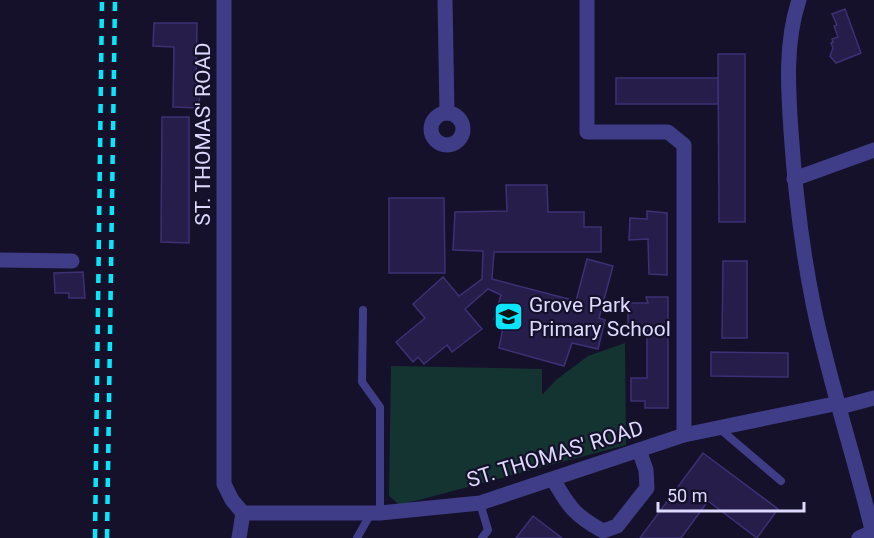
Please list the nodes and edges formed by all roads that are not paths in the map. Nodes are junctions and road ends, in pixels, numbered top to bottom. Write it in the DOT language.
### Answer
graph roads {
  1 [pos="224,0"];
  2 [pos="445,0"];
  3 [pos="587,0"];
  4 [pos="799,0"];
  5 [pos="447,112"];
  6 [pos="874,150"];
  7 [pos="794,179"];
  8 [pos="0,260"];
  9 [pos="72,261"];
  10 [pos="363,310"];
  11 [pos="874,398"];
  12 [pos="839,405"];
  13 [pos="719,428"];
  14 [pos="684,435"];
  15 [pos="639,450"];
  16 [pos="553,479"];
  17 [pos="781,481"];
  18 [pos="480,503"];
  19 [pos="243,513"];
  20 [pos="375,513"];
  21 [pos="870,535"];
  22 [pos="238,538"];
  23 [pos="357,538"];
  24 [pos="482,538"];
  1 -- 19 [label="street, ST. THOMAS' ROAD"];
  2 -- 5 [label="street"];
  3 -- 14 [label="street"];
  4 -- 7 [label="street"];
  6 -- 7 [label="street"];
  7 -- 12 [label="street"];
  8 -- 9 [label="street"];
  10 -- 20 [label="lane"];
  11 -- 12 [label="street, ST. THOMAS' ROAD"];
  12 -- 13 [label="street, ST. THOMAS' ROAD"];
  12 -- 21 [label="street"];
  13 -- 14 [label="street, ST. THOMAS' ROAD"];
  13 -- 17 [label="lane"];
  14 -- 15 [label="street, ST. THOMAS' ROAD"];
  15 -- 16 [label="street, ST. THOMAS' ROAD"];
  15 -- 16 [label="street"];
  16 -- 18 [label="street, ST. THOMAS' ROAD"];
  18 -- 20 [label="street, ST. THOMAS' ROAD"];
  18 -- 24 [label="lane"];
  19 -- 20 [label="street, ST. THOMAS' ROAD"];
  19 -- 22 [label="street"];
  20 -- 23 [label="lane"];
}
